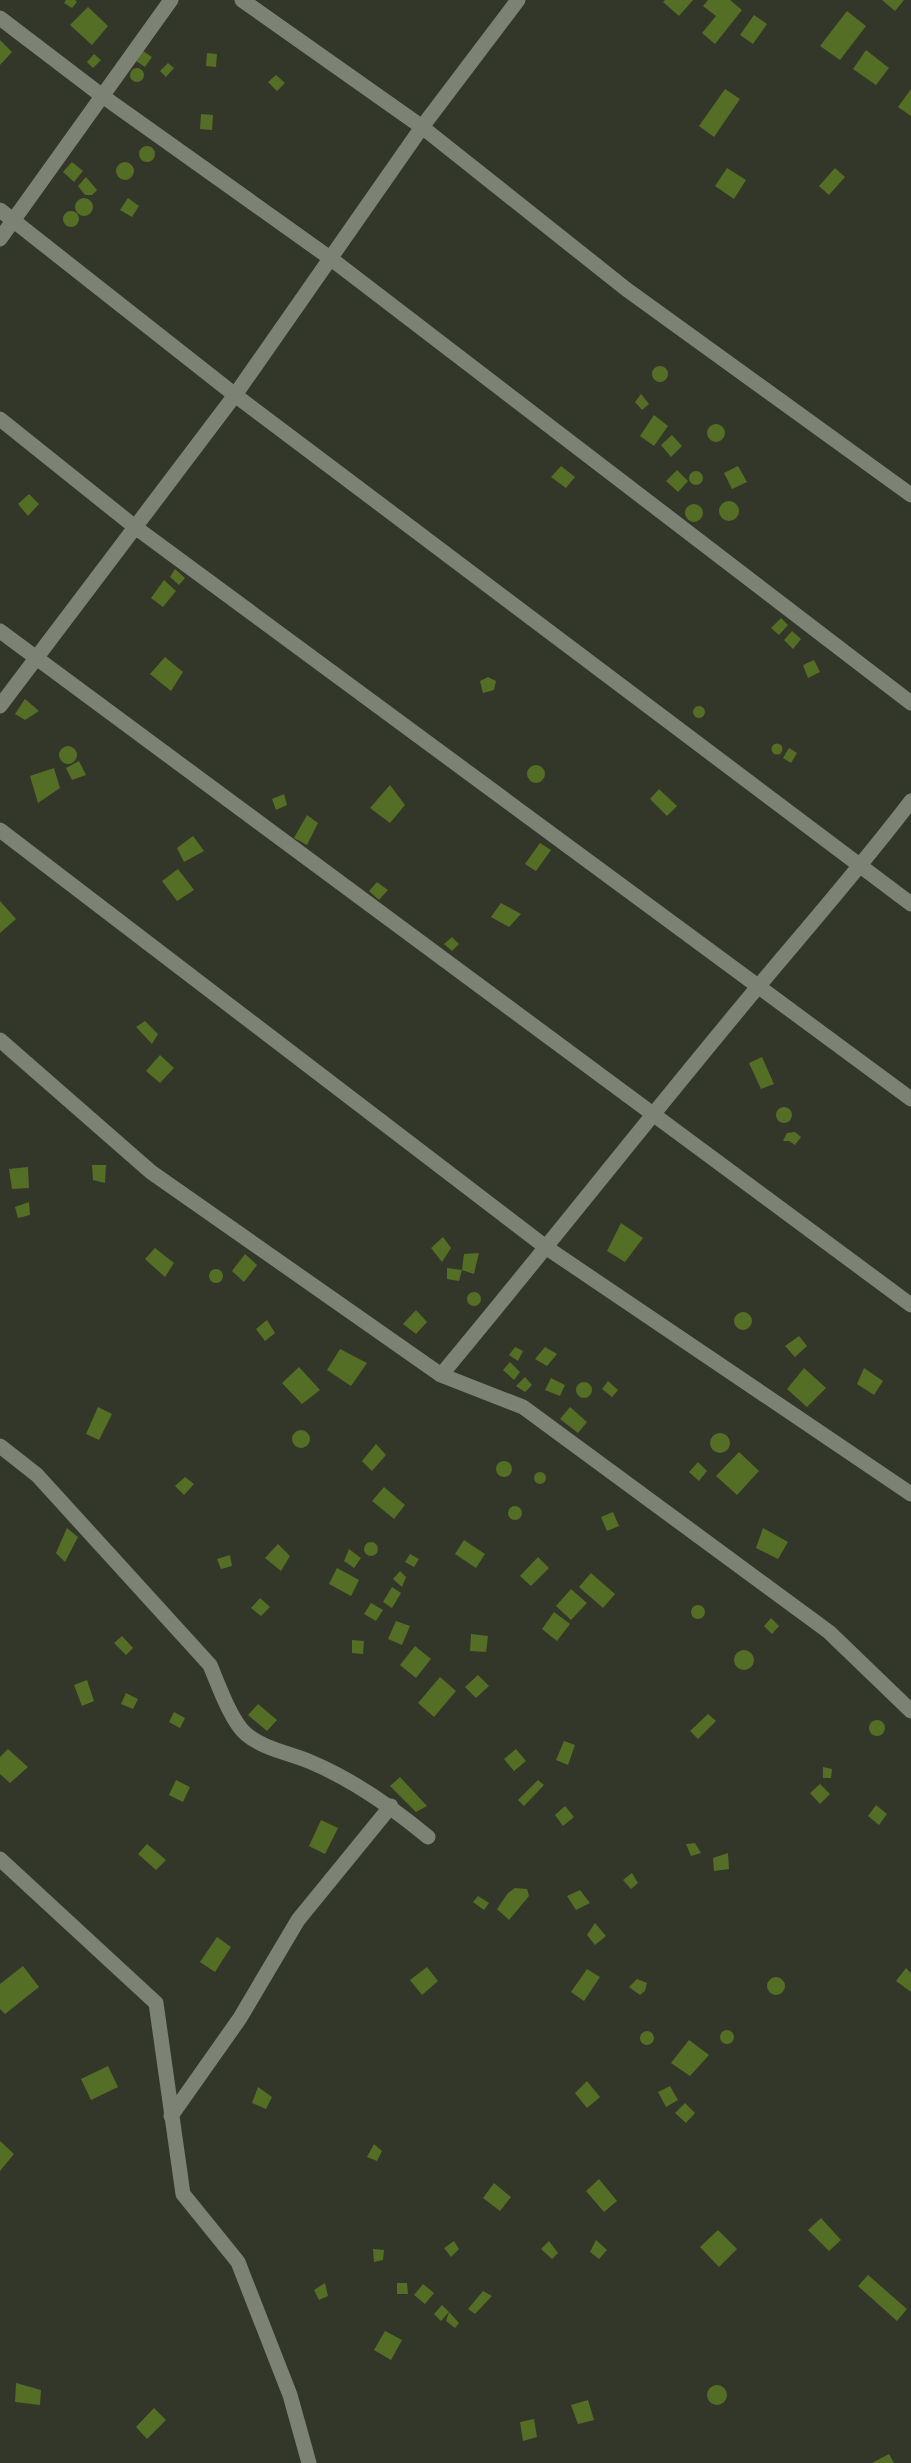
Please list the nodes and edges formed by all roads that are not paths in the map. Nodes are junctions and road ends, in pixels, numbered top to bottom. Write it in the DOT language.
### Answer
graph roads {
  1 [pos="171,0"];
  2 [pos="242,0"];
  3 [pos="518,0"];
  4 [pos="0,18"];
  5 [pos="101,95"];
  6 [pos="422,127"];
  7 [pos="0,210"];
  8 [pos="14,220"];
  9 [pos="0,239"];
  10 [pos="330,258"];
  11 [pos="235,395"];
  12 [pos="0,419"];
  13 [pos="911,495"];
  14 [pos="135,527"];
  15 [pos="0,631"];
  16 [pos="36,658"];
  17 [pos="911,703"];
  18 [pos="0,706"];
  19 [pos="911,801"];
  20 [pos="0,830"];
  21 [pos="862,866"];
  22 [pos="911,904"];
  23 [pos="759,986"];
  24 [pos="0,1040"];
  25 [pos="911,1100"];
  26 [pos="653,1114"];
  27 [pos="547,1248"];
  28 [pos="911,1305"];
  29 [pos="441,1375"];
  30 [pos="0,1446"];
  31 [pos="911,1494"];
  32 [pos="911,1711"];
  33 [pos="391,1806"];
  34 [pos="428,1837"];
  35 [pos="0,1859"];
  36 [pos="171,2116"];
  37 [pos="309,2463"];
  1 -- 5 [label="street"];
  2 -- 6 [label="street"];
  3 -- 6 [label="street"];
  4 -- 5 [label="street"];
  5 -- 8 [label="street"];
  5 -- 10 [label="street"];
  6 -- 10 [label="street"];
  6 -- 13 [label="street"];
  7 -- 8 [label="street"];
  8 -- 9 [label="street"];
  8 -- 11 [label="street"];
  10 -- 11 [label="street"];
  10 -- 17 [label="street"];
  11 -- 14 [label="street"];
  11 -- 21 [label="street"];
  12 -- 14 [label="street"];
  14 -- 16 [label="street"];
  14 -- 23 [label="street"];
  15 -- 16 [label="street"];
  16 -- 18 [label="street"];
  16 -- 26 [label="street"];
  19 -- 21 [label="street"];
  20 -- 27 [label="street"];
  21 -- 22 [label="street"];
  21 -- 23 [label="street"];
  23 -- 25 [label="street"];
  23 -- 26 [label="street"];
  24 -- 29 [label="street"];
  26 -- 27 [label="street"];
  26 -- 28 [label="street"];
  27 -- 29 [label="street"];
  27 -- 31 [label="street"];
  29 -- 32 [label="street"];
  30 -- 33 [label="street"];
  33 -- 34 [label="street"];
  33 -- 36 [label="street"];
  35 -- 36 [label="street"];
  36 -- 37 [label="street"];
}
